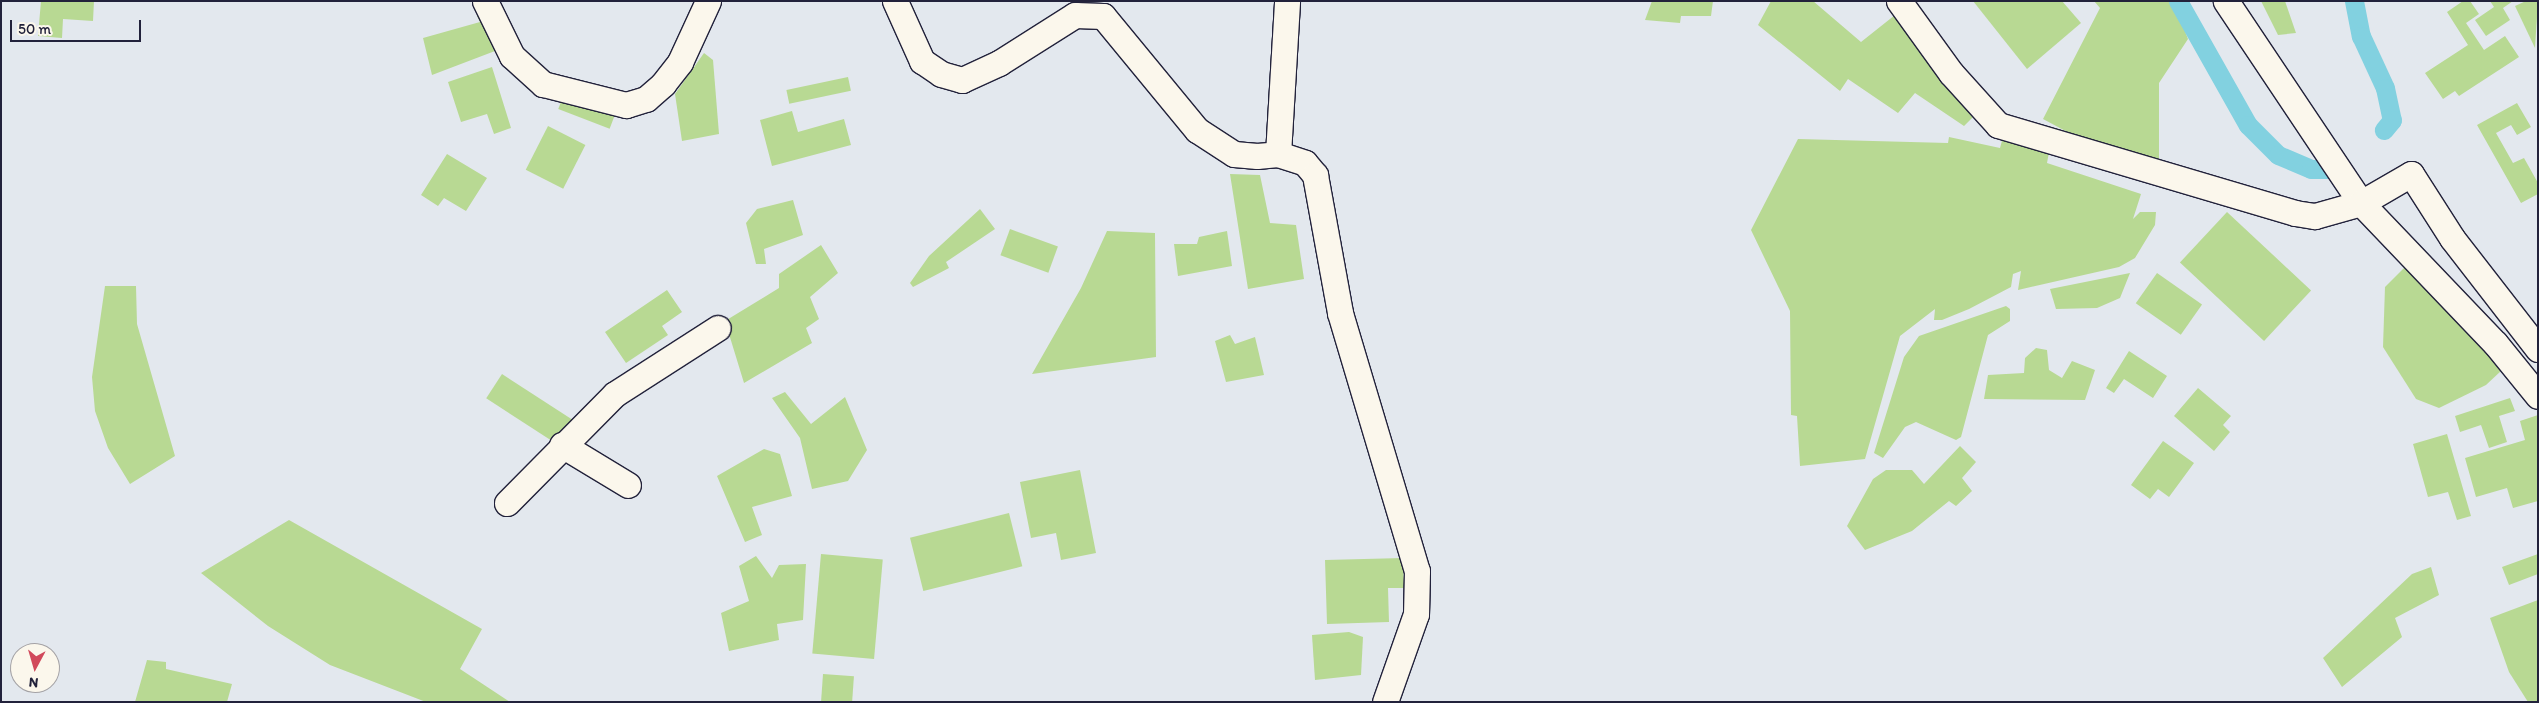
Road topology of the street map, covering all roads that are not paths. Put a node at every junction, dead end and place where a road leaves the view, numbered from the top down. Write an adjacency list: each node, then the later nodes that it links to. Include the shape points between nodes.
1 (485, 1): 2 (street, via 512,56 543,84 626,105 646,99 663,84 680,62)
2 (708, 1)
3 (895, 1): 7 (street, via 922,61 941,74 962,80 999,63 1075,14 1103,16 1197,130 1234,154)
4 (1287, 1): 7 (street)
5 (1899, 1): 8 (street, via 1951,73 1998,125 2294,213 2314,216)
6 (2226, 1): 8 (street)
7 (1278, 154): 15 (street, via 1305,163 1319,188 1340,313 1417,571 1416,614)
8 (2360, 203): 10 (street, via 2411,174 2452,238); 11 (street, via 2495,343)
9 (718, 328): 12 (street, via 616,394)
10 (2538, 349)
11 (2538, 396)
12 (562, 446): 13 (street); 14 (street)
13 (628, 485)
14 (507, 503)
15 (1385, 702)

